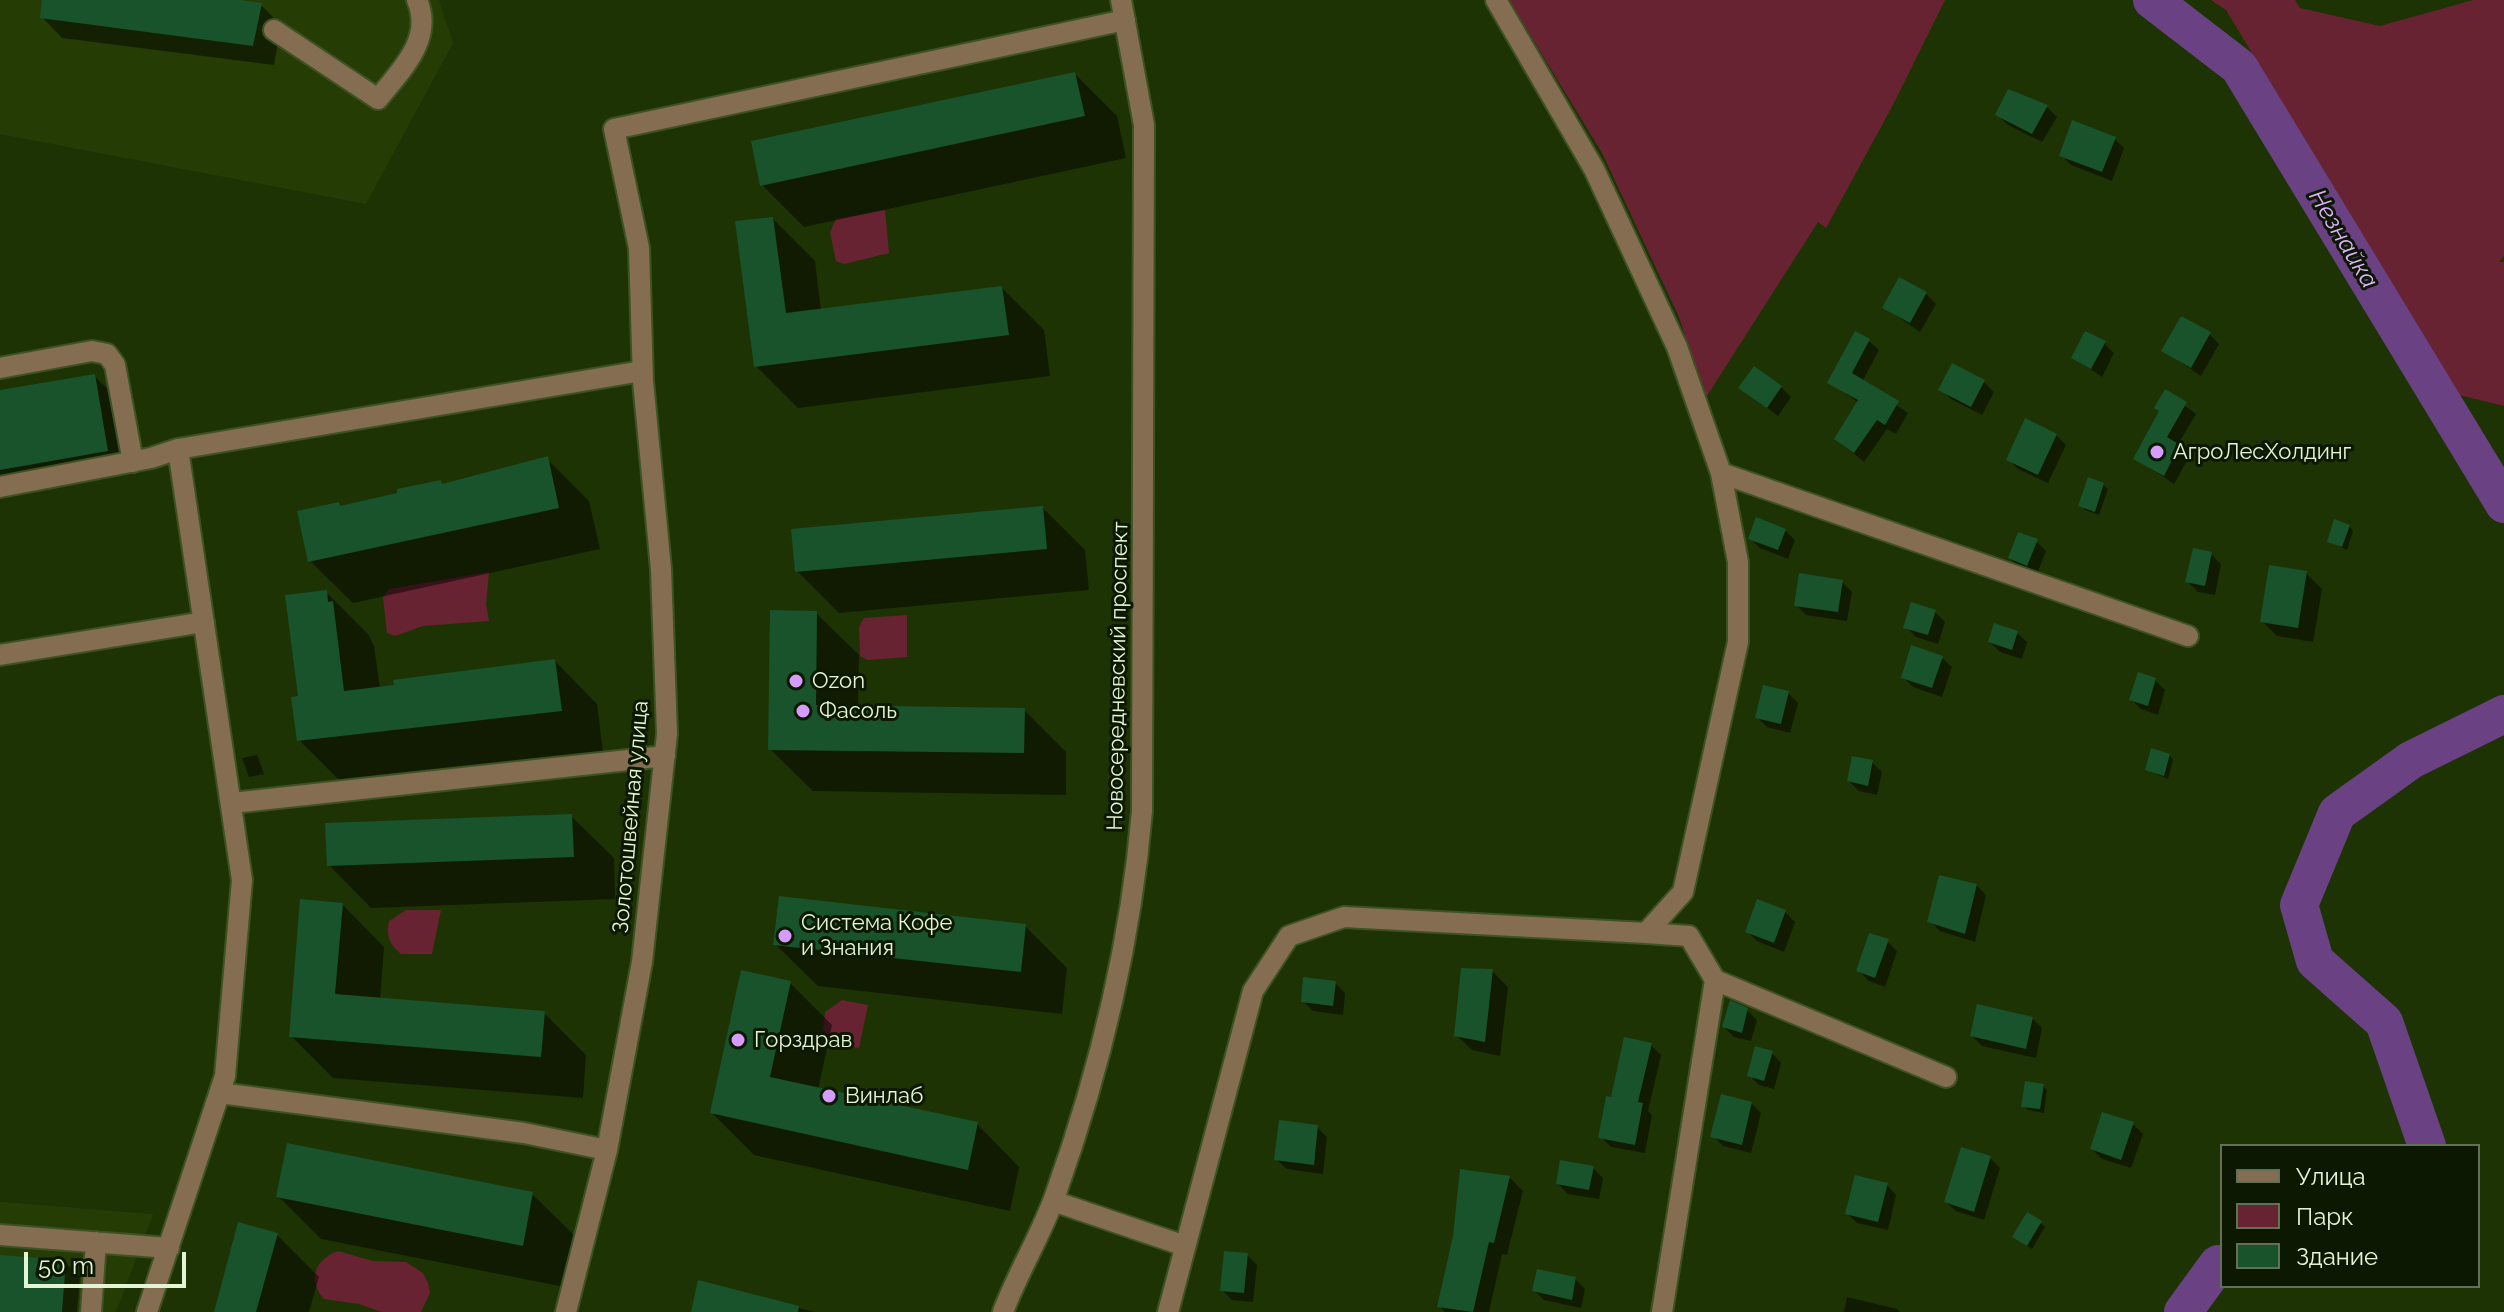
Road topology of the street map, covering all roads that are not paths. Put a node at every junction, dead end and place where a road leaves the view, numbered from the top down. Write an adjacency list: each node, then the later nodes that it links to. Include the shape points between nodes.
1 (417, 0): 4 (street, via 419,47 378,99)
2 (1496, 0): 9 (street, via 1594,169 1677,347)
3 (1123, 10): 6 (street, Золотошвейная улица, via 614,129 638,234); 21 (street, Новосередневский проспект, via 1144,125 1144,791 1134,878 1101,1049)
4 (274, 30)
5 (0, 368): 8 (street, via 92,351 107,354 115,365)
6 (642, 371): 7 (street); 14 (street, Золотошвейная улица, via 661,569)
7 (178, 449): 8 (street); 11 (street)
8 (133, 462): 10 (street)
9 (1721, 473): 12 (street); 16 (street, via 1738,562 1738,642 1683,892)
10 (0, 487)
11 (204, 622): 13 (street); 15 (street)
12 (2188, 636)
13 (0, 655)
14 (665, 756): 15 (street); 20 (street, Золотошвейная улица, via 643,957)
15 (232, 803): 19 (street, via 242,880)
16 (1646, 933): 17 (street, via 1689,936); 24 (street, via 1344,917 1289,936 1253,991)
17 (1715, 980): 18 (street); 31 (street)
18 (1946, 1077)
19 (220, 1093): 20 (street, via 524,1133); 25 (street)
20 (607, 1150): 28 (street, Золотошвейная улица)
21 (1053, 1201): 24 (street); 29 (street, Новосередневский проспект)
22 (0, 1235): 23 (street)
23 (96, 1242): 25 (street); 26 (street)
24 (1185, 1246): 30 (street)
25 (169, 1248): 27 (street)
26 (91, 1312)
27 (147, 1312)
28 (566, 1312)
29 (1003, 1312)
30 (1168, 1312)
31 (1662, 1312)

